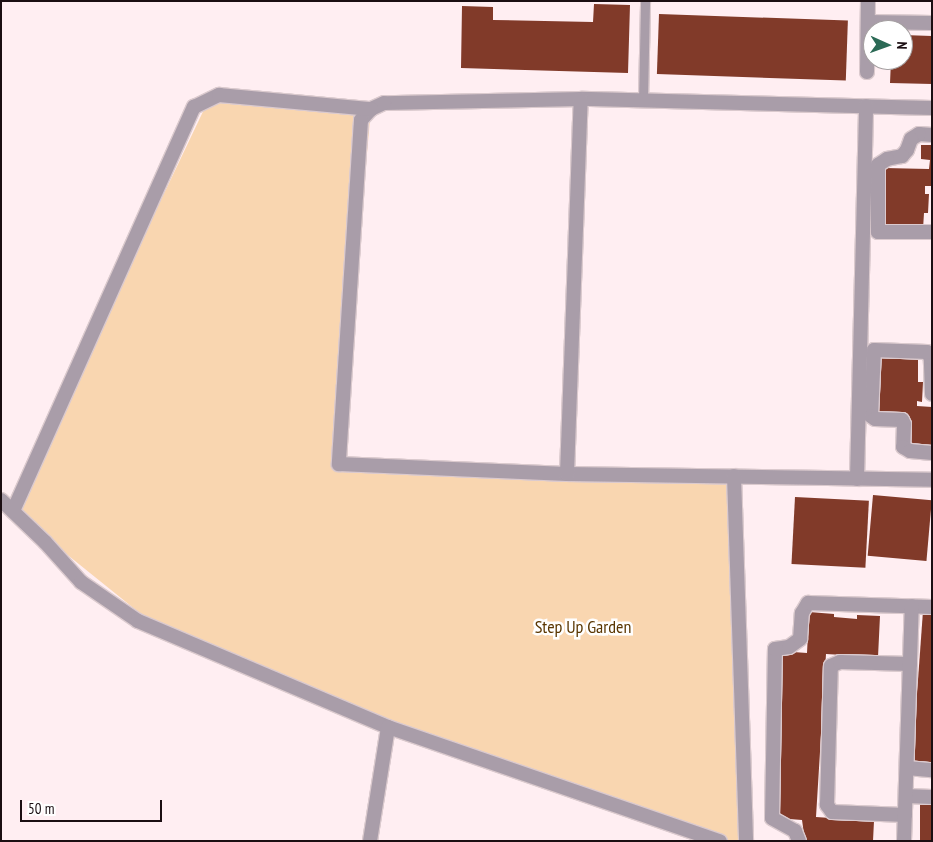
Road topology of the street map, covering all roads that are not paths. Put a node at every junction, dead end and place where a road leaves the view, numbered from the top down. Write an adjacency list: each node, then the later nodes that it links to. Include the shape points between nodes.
1 (646, 1): 7 (lane)
2 (868, 1): 3 (street)
3 (868, 20)
4 (913, 23): 5 (street)
5 (932, 23)
6 (581, 99): 7 (street); 10 (street, via 384,103); 18 (street)
7 (643, 100): 8 (street)
8 (866, 106): 9 (street); 12 (street)
9 (932, 108)
10 (371, 109): 18 (street, via 361,120 339,464); 23 (street, via 218,95 194,107)
11 (932, 135): 13 (street, via 919,134 911,139 902,156 886,158 878,165)
12 (863, 231): 13 (street); 15 (street)
13 (878, 232): 14 (street)
14 (932, 232)
15 (867, 350): 16 (street, via 927,352 932,358); 17 (street, via 871,416 902,420 903,447); 20 (street)
16 (932, 394)
17 (932, 453)
18 (567, 474): 19 (street)
19 (734, 476): 20 (street); 35 (street)
20 (857, 479): 21 (street)
21 (932, 480)
22 (1, 500): 23 (street)
23 (12, 511): 27 (street, via 81,582 138,621)
24 (912, 606): 25 (street); 26 (street); 36 (street, via 808,603 802,612 800,639 789,647 775,649 772,818 795,831)
25 (932, 607)
26 (910, 664): 28 (street); 32 (street, via 840,662 831,666 827,805 832,812)
27 (388, 727): 33 (street); 34 (street)
28 (907, 768): 29 (street); 30 (street)
29 (932, 770)
30 (906, 796): 31 (street); 32 (street)
31 (932, 797)
32 (905, 815): 37 (street)
33 (370, 841)
34 (720, 841)
35 (746, 841)
36 (799, 841)
37 (904, 841)

